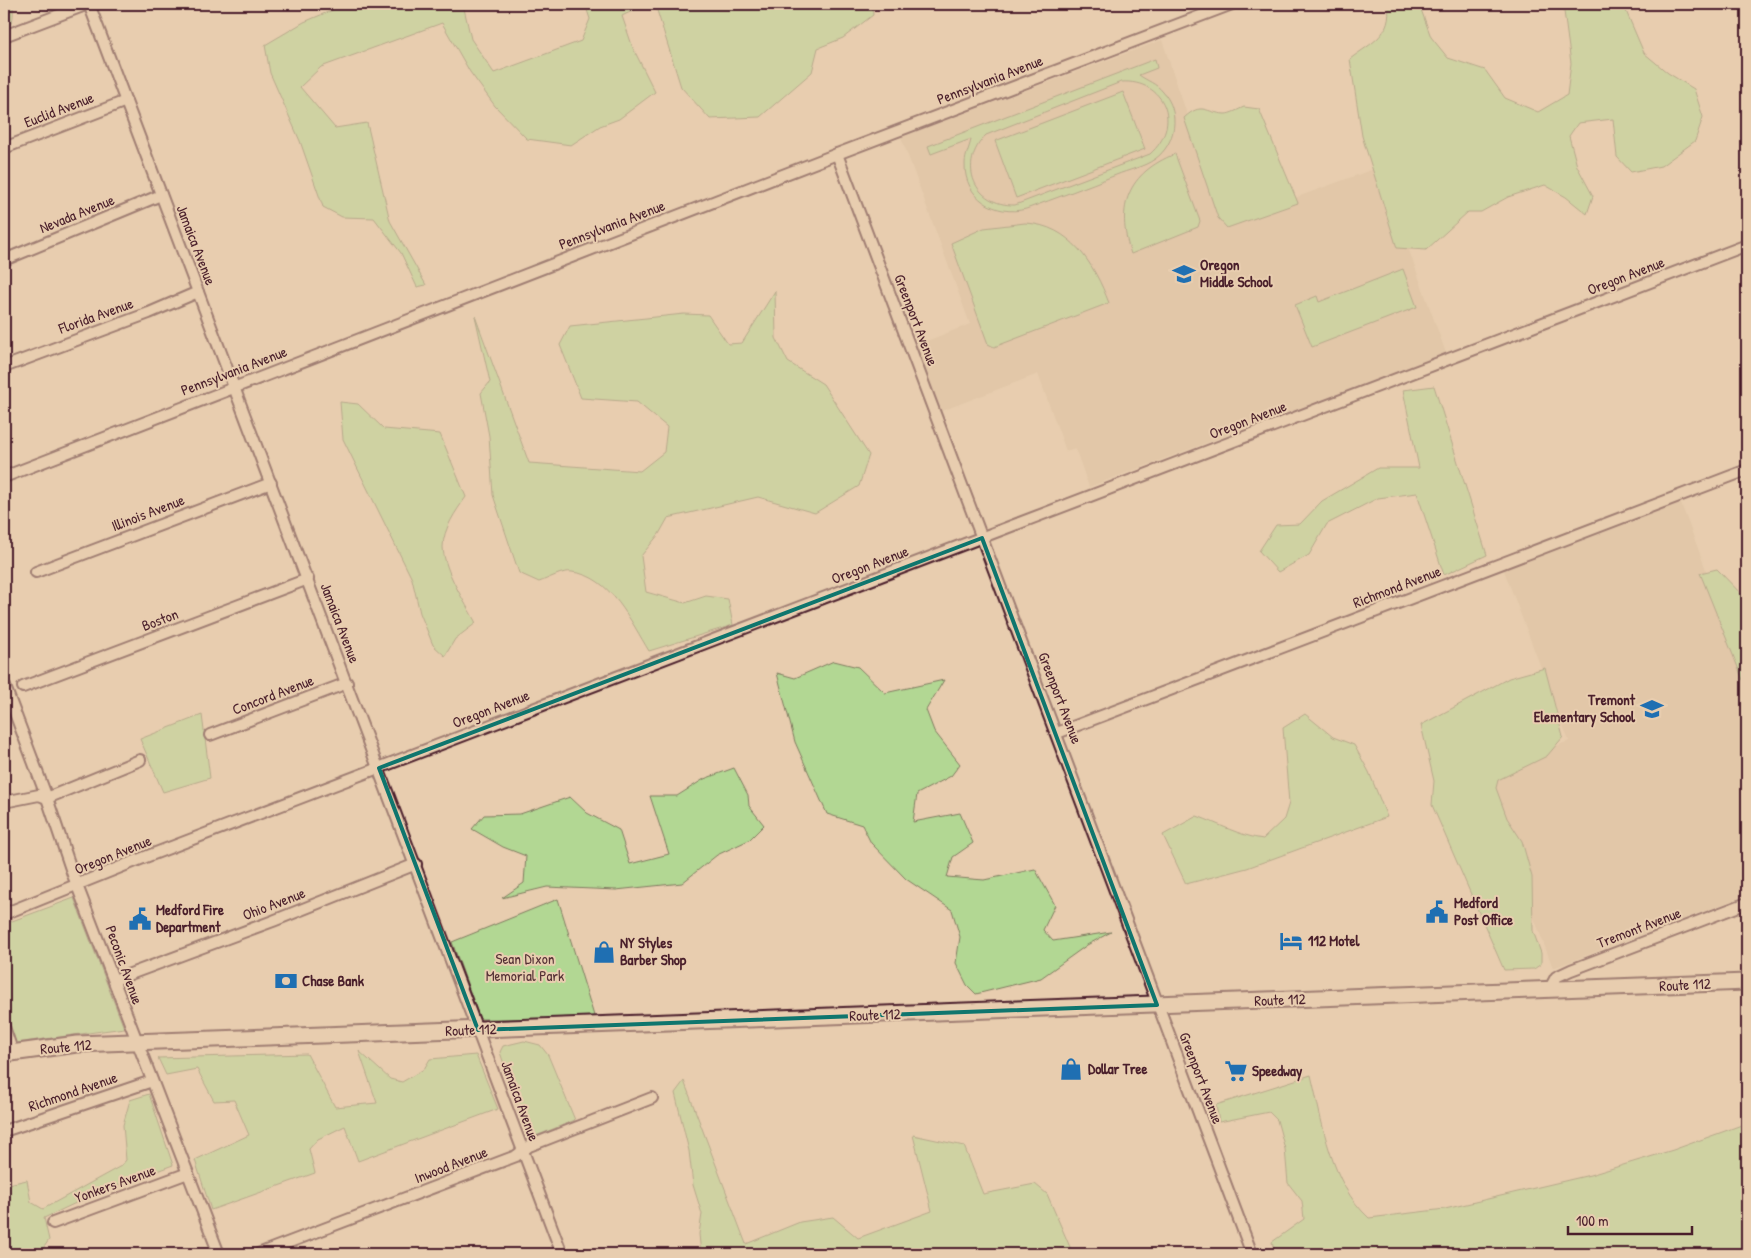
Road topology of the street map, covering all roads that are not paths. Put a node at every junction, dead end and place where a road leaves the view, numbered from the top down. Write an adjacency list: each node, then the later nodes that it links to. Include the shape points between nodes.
1 (88, 4): 3 (street); 4 (street, Jamaica Avenue)
2 (1232, 4): 6 (street, Pennsylvania Avenue)
3 (4, 36)
4 (126, 101): 5 (street, Euclid Avenue); 7 (street, Jamaica Avenue)
5 (4, 148)
6 (837, 154): 12 (street, Pennsylvania Avenue); 16 (street, Greenport Avenue)
7 (161, 195): 9 (street, Nevada Avenue); 10 (street, Jamaica Avenue)
8 (1747, 245): 16 (street, Oregon Avenue)
9 (4, 260)
10 (198, 292): 11 (street, Florida Avenue); 12 (street, Jamaica Avenue)
11 (4, 367)
12 (234, 387): 14 (street, Pennsylvania Avenue); 15 (street, Jamaica Avenue)
13 (1747, 470): 22 (street, Richmond Avenue)
14 (4, 477)
15 (271, 483): 17 (street, Illinois Avenue); 18 (street, Jamaica Avenue)
16 (982, 538): 22 (street, Greenport Avenue); 25 (street, Oregon Avenue)
17 (36, 572)
18 (308, 579): 19 (street, Jamaica Avenue); 21 (street, Boston)
19 (347, 683): 23 (street, Concord Avenue); 25 (street, Jamaica Avenue)
20 (4, 684): 26 (street, Peconic Avenue)
21 (23, 687)
22 (1057, 733): 35 (street, Greenport Avenue)
23 (210, 735)
24 (140, 760): 26 (street)
25 (379, 768): 28 (street, Jamaica Avenue); 29 (street, Oregon Avenue)
26 (47, 798): 27 (street, via 39,794); 29 (street, Peconic Avenue)
27 (4, 802)
28 (416, 864): 32 (street, Ohio Avenue); 37 (street, Jamaica Avenue)
29 (77, 886): 31 (street, Oregon Avenue); 32 (street, Peconic Avenue)
30 (1747, 903): 34 (street, Tremont Avenue, via 1570,970 1556,977)
31 (4, 914)
32 (114, 980): 38 (street, Peconic Avenue)
33 (1747, 982): 34 (main road, Route 112)
34 (1549, 990): 35 (main road, Route 112)
35 (1157, 1005): 37 (main road, Route 112); 49 (street, Greenport Avenue)
36 (4, 1026): 39 (street)
37 (478, 1030): 38 (main road, Route 112); 43 (street, Jamaica Avenue)
38 (137, 1042): 39 (main road, Route 112, via 70,1045); 40 (street, Peconic Avenue)
39 (8, 1053)
40 (152, 1081): 42 (street, Richmond Avenue); 44 (street, Peconic Avenue)
41 (652, 1098): 43 (street, Inwood Avenue)
42 (4, 1131)
43 (523, 1151): 47 (street, Inwood Avenue); 48 (street, Jamaica Avenue)
44 (188, 1174): 45 (street, Yonkers Avenue); 46 (street, Peconic Avenue)
45 (53, 1223)
46 (219, 1254)
47 (258, 1254)
48 (562, 1254)
49 (1252, 1254)

